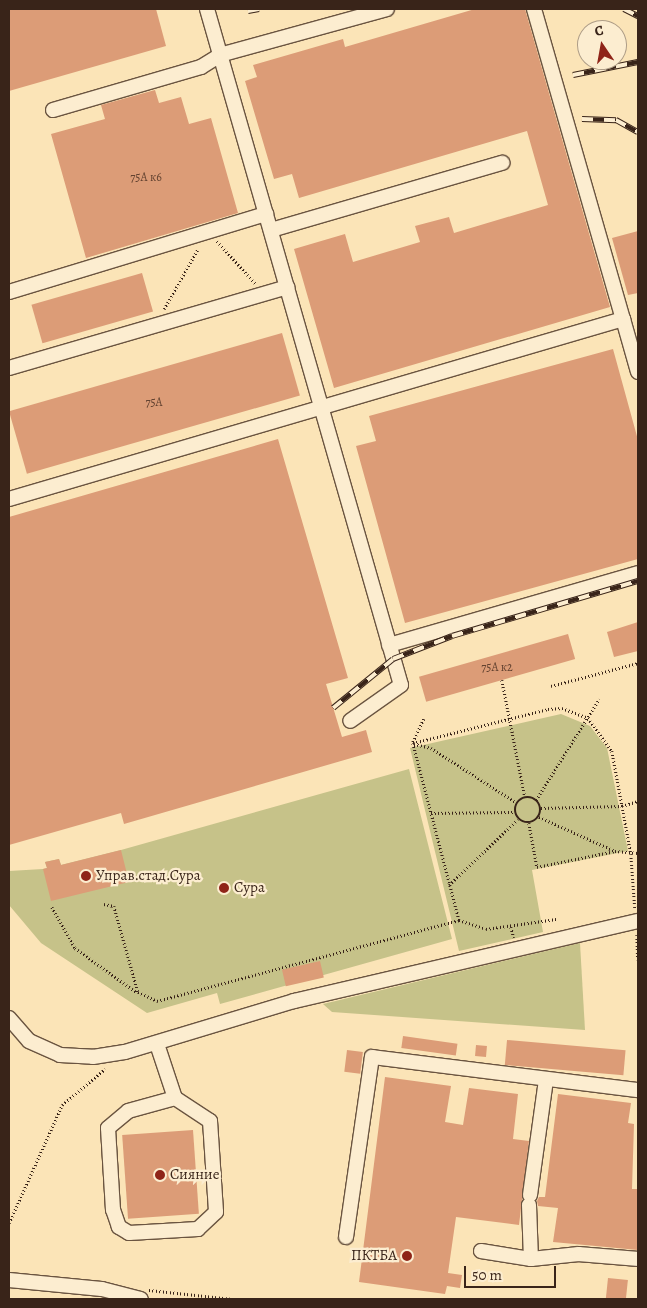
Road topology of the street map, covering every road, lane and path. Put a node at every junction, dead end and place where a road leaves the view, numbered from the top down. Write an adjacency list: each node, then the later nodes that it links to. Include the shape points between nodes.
1 (207, 9): 4 (street)
2 (386, 9): 4 (street)
3 (534, 9): 13 (street)
4 (220, 55): 5 (street, via 201,66); 7 (street)
5 (53, 110)
6 (502, 163): 8 (street)
7 (266, 214): 8 (street); 9 (street)
8 (271, 230): 10 (street)
9 (208, 231): 11 (street); 12 (path); 14 (path)
10 (287, 287): 12 (street); 17 (street)
11 (9, 292)
12 (265, 294): 14 (street)
13 (623, 319): 16 (street); 17 (street)
14 (155, 326): 15 (street)
15 (9, 368)
16 (638, 372)
17 (321, 408): 18 (street); 20 (street)
18 (9, 499)
19 (638, 573): 20 (street)
20 (389, 645): 28 (street, via 400,685)
21 (638, 663): 23 (path)
22 (502, 680): 25 (path)
23 (551, 686)
24 (599, 699): 26 (path)
25 (510, 718): 26 (path, via 562,708); 29 (path); 30 (path)
26 (588, 718): 31 (path); 34 (path, via 612,751)
27 (424, 719): 29 (path)
28 (350, 721)
29 (412, 744): 33 (path, via 431,748); 37 (path)
30 (525, 798): 31 (path); 33 (path)
31 (536, 800): 35 (path)
32 (638, 801): 34 (path)
33 (517, 803): 36 (path)
34 (622, 806): 35 (path); 43 (path)
35 (541, 808): 38 (path)
36 (515, 812): 37 (path); 39 (path)
37 (431, 813): 44 (path)
38 (539, 817): 40 (path); 41 (path)
39 (518, 819): 40 (path); 44 (path)
40 (529, 823): 41 (path, via 537,867)
41 (615, 851): 43 (path)
42 (638, 853): 43 (path)
43 (631, 854): 48 (path)
44 (449, 885): 47 (path)
45 (104, 904): 51 (path, via 114,906)
46 (52, 907): 51 (path, via 75,948)
47 (459, 920): 49 (path, via 486,929); 51 (path, via 157,1001)
48 (637, 922): 49 (street); 50 (path)
49 (560, 928): 53 (street, via 294,1001)
50 (638, 960)
51 (138, 992)
52 (9, 1018): 54 (street, via 29,1041 60,1055 93,1057)
53 (157, 1044): 54 (street); 57 (street)
54 (124, 1052): 58 (path, via 62,1105)
55 (546, 1079): 56 (street); 59 (street, via 372,1057); 61 (street, via 530,1200)
56 (638, 1090)
57 (175, 1098): 57 (street, via 210,1121 216,1212 198,1229 129,1233 119,1227 113,1210 108,1128 128,1111)
58 (9, 1223)
59 (346, 1237)
60 (480, 1251): 61 (street)
61 (531, 1259): 62 (street, via 579,1254)
62 (638, 1259)
63 (9, 1280): 64 (street, via 102,1289)
64 (141, 1299)

